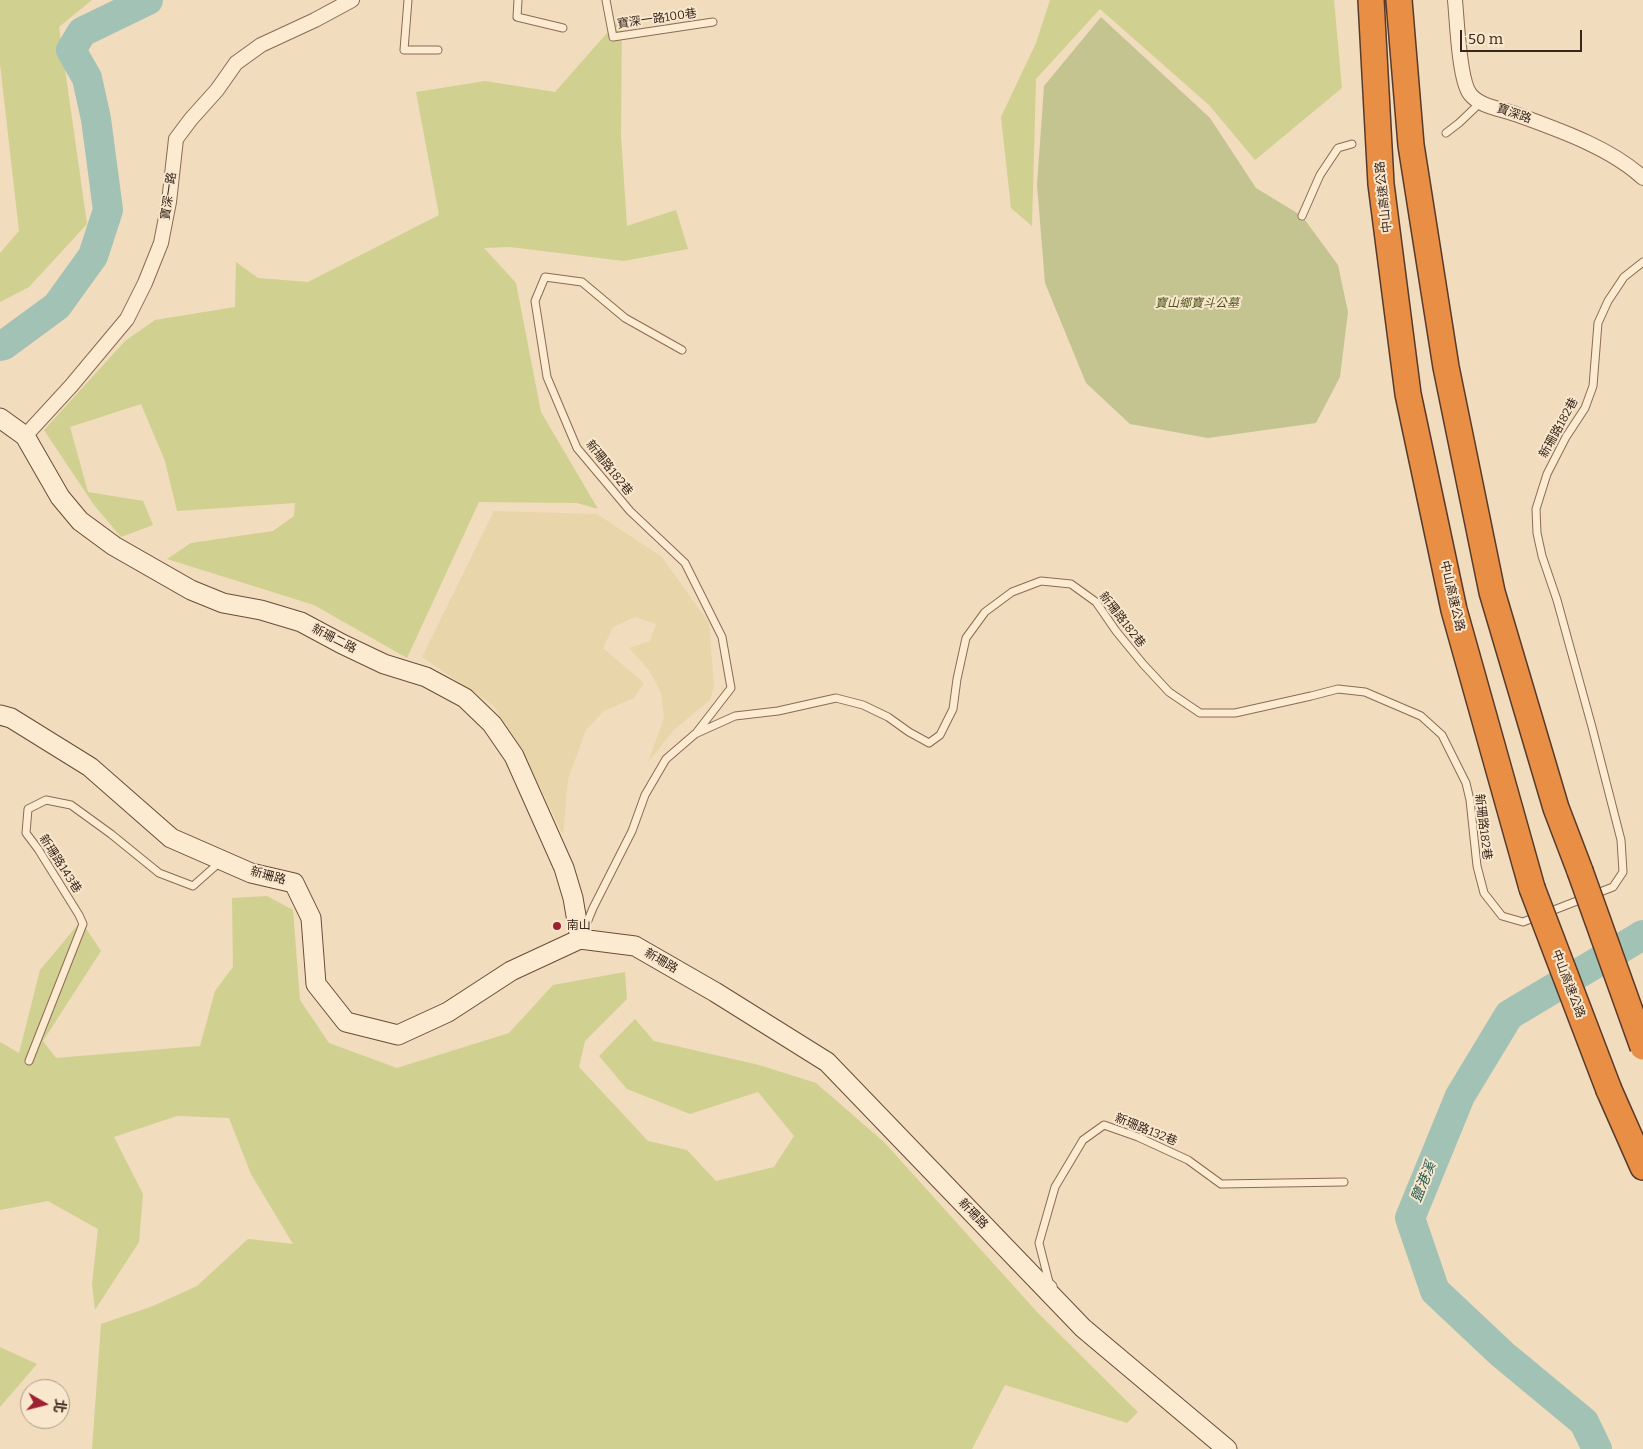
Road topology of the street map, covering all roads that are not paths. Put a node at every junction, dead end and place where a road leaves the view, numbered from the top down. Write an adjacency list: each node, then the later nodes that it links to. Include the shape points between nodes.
1 (352, 0): 19 (street, 寶深一路, via 261,45 236,63 191,119 176,139 161,244 146,283 127,319)
2 (408, 0): 10 (lane, via 404,50)
3 (518, 0): 9 (lane, via 517,17)
4 (606, 0): 8 (lane, 寶深一路100巷, via 613,37)
5 (1371, 0): 26 (highway, 中山高速公路, bridge, via 1381,184 1408,394 1454,610 1532,888 1609,1090)
6 (1399, 0): 24 (highway, bridge, via 1412,145 1442,338 1492,592 1556,808)
7 (1455, 0): 11 (street, 寶深路, via 1465,83 1469,93)
8 (713, 22)
9 (563, 28)
10 (438, 50)
11 (1480, 103): 12 (lane); 14 (street, 寶深路, via 1596,147 1631,167)
12 (1446, 133)
13 (1352, 144): 15 (lane, via 1338,148 1320,175)
14 (1643, 178)
15 (1302, 216)
16 (1643, 262): 21 (lane, 新珊路182巷, via 1624,277 1598,323 1592,386 1584,408 1547,474 1536,509 1542,556 1590,719 1620,840 1623,872 1612,888 1523,922 1502,916 1484,893 1477,866 1466,783 1442,735 1421,716 1365,692 1338,689 1235,713 1200,713 1169,692 1143,664 1096,602 1072,584 1041,581 1012,592 984,612 966,638 953,709 940,735 928,743 864,705 836,698 778,711 735,716)
17 (682, 350): 21 (lane, 新珊路182巷, via 625,318 582,282 545,277 535,301 547,377 577,448 630,511 685,563 722,637 731,688)
18 (0, 418): 19 (street, 新珊二路)
19 (25, 436): 23 (street, 新珊二路, via 60,497 80,521 114,546 192,590 223,603 301,622 384,664 426,678 465,698 492,724 514,756 564,868)
20 (0, 715): 22 (street, 新珊路, via 12,718 90,767 171,838)
21 (695, 734): 23 (lane, 新珊路182巷, via 666,759 645,795 632,831)
22 (223, 861): 23 (street, 新珊路, via 251,873 294,883 311,918 316,984 346,1022 398,1035 448,1012 511,971); 25 (lane, 新珊路143巷, via 193,886 159,873 71,805 46,800 28,809 26,833 83,924)
23 (580, 940): 28 (street, 新珊路, via 635,946 827,1062 1076,1321)
24 (1643, 1047)
25 (29, 1061)
26 (1643, 1167)
27 (1344, 1182): 28 (lane, 新珊路132巷, via 1221,1184 1188,1160 1104,1125 1083,1140 1055,1187 1039,1242 1049,1282)
28 (1103, 1345): 29 (street, 新珊路)
29 (1227, 1449)

